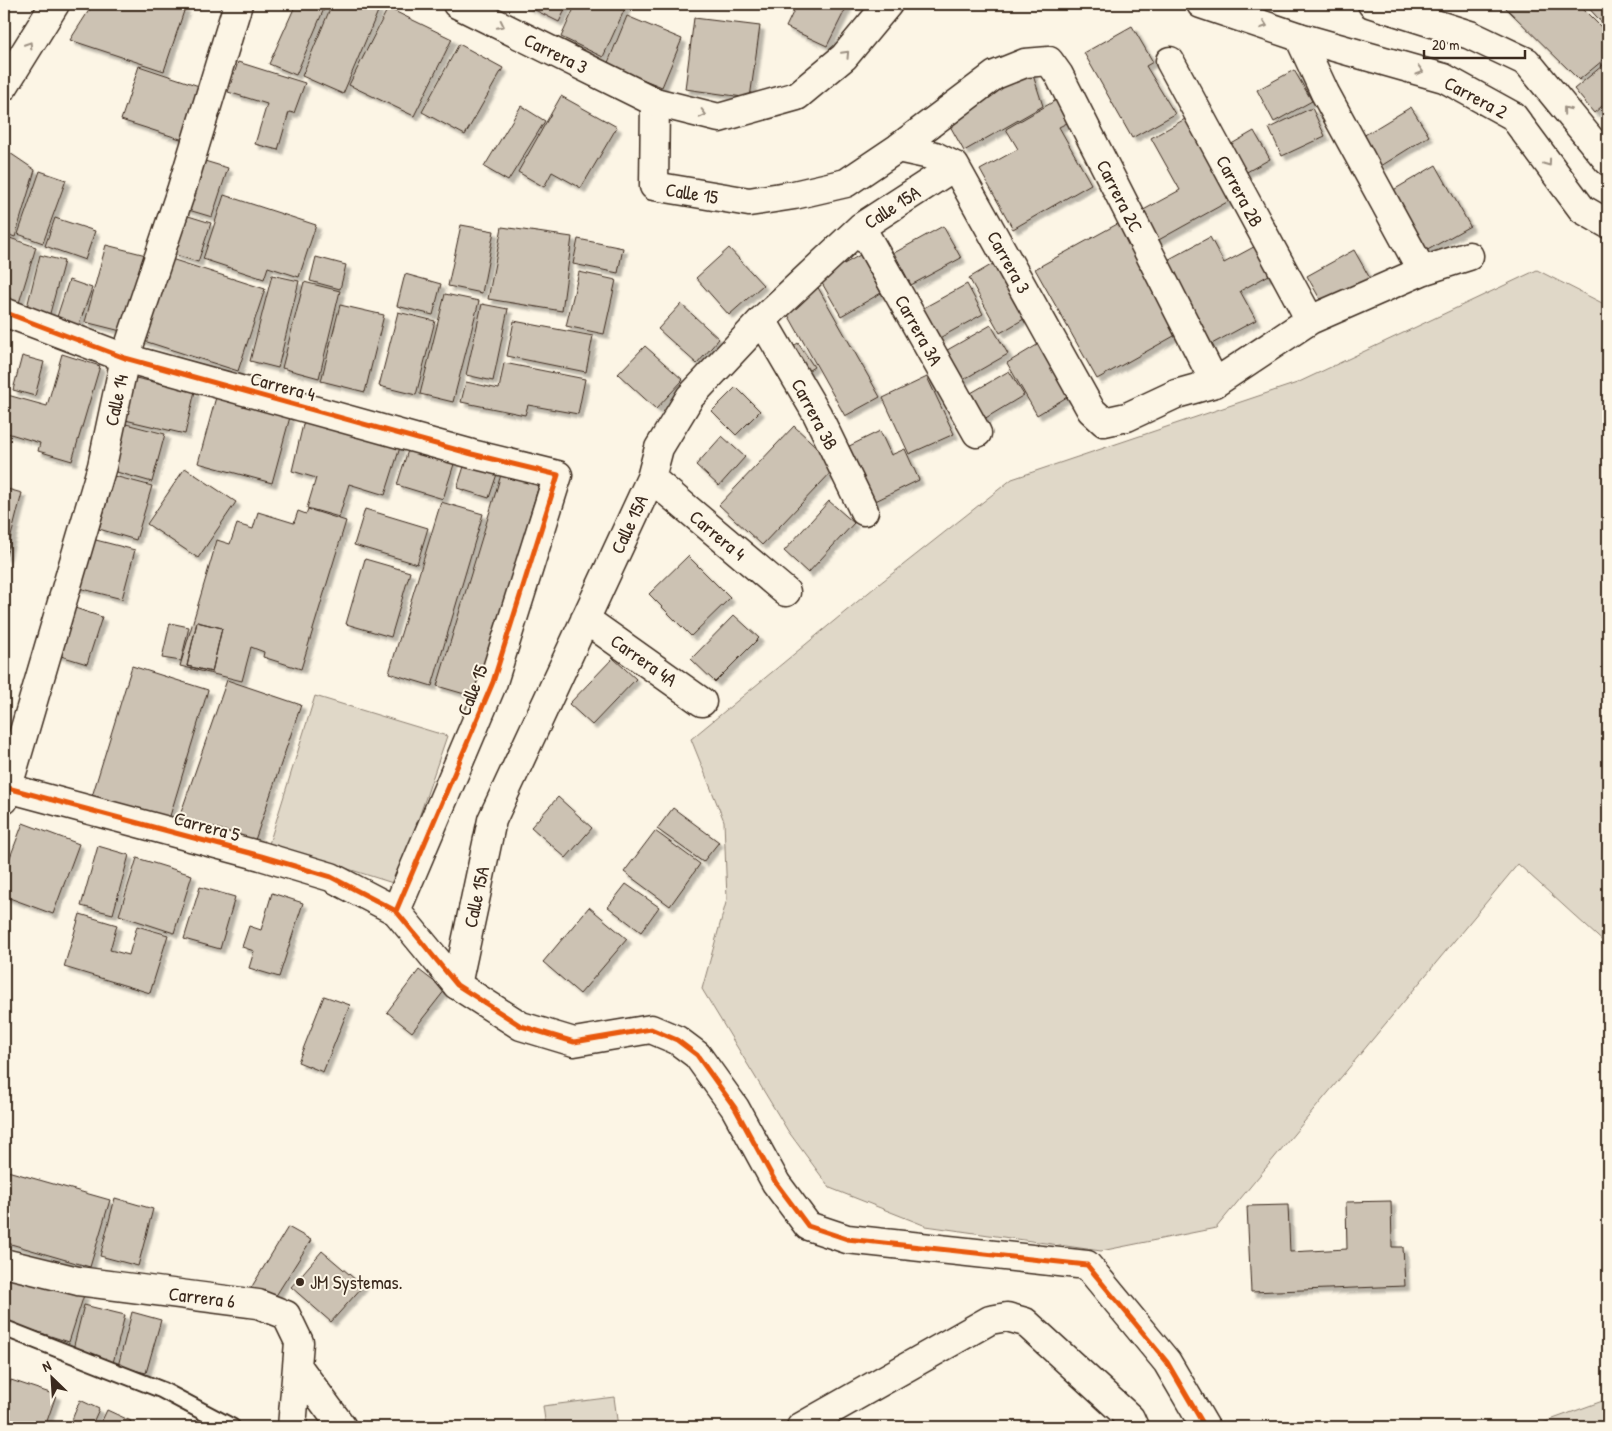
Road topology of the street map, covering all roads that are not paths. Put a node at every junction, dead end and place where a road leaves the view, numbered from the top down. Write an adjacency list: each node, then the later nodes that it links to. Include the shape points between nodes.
1 (55, 4): 10 (street, one-way to 1)
2 (238, 4): 22 (street, Calle 14, via 181,192)
3 (458, 4): 11 (street, Carrera 3, one-way to 11)
4 (888, 4): 11 (street, one-way to 4, via 718,118 798,96 844,57)
5 (1201, 4): 7 (street, Carrera 2, one-way to 7)
6 (1372, 4): 13 (street, one-way to 6, via 1528,62 1470,35)
7 (1299, 37): 15 (street, Carrera 2, one-way to 15, via 1444,78 1513,116 1582,209); 18 (street, via 1325,93)
8 (1170, 62): 21 (street, Carrera 2B)
9 (995, 75): 12 (street, Calle 15); 23 (street, Carrera 2C, via 1025,63 1049,61 1059,75)
10 (4, 86)
11 (655, 102): 12 (street, Calle 15, via 654,186 749,202 794,195 846,183)
12 (898, 148): 14 (street, via 935,156)
13 (1608, 161)
14 (955, 166): 16 (street, Calle 15A); 23 (street, Carrera 3, via 1091,410 1104,422 1127,417 1176,394)
15 (1608, 224)
16 (861, 227): 20 (street, Calle 15A); 24 (street, Carrera 3A)
17 (1469, 256): 18 (street)
18 (1422, 271): 21 (street)
19 (4, 312): 22 (street, Carrera 4)
20 (762, 320): 26 (street, Calle 15A, via 690,397 659,448); 27 (street, Carrera 3B, via 817,414)
21 (1310, 320): 23 (street)
22 (125, 358): 25 (street, Carrera 4); 31 (street, Calle 14, via 102,466)
23 (1214, 383)
24 (977, 433)
25 (558, 475): 32 (street, Calle 15, via 493,682)
26 (651, 478): 28 (street, Carrera 4); 29 (street, Calle 15A)
27 (864, 511)
28 (786, 592)
29 (585, 619): 30 (street, Carrera 4A); 33 (street, Calle 15A, via 492,820)
30 (702, 702)
31 (5, 791): 32 (street, Carrera 5, via 262,856 331,877)
32 (396, 910): 33 (street)
33 (457, 985): 42 (street, via 521,1026 574,1042 651,1029 677,1040 697,1056 735,1108 776,1183 808,1226 847,1239 1087,1265 1166,1362)
34 (4, 1262): 36 (street, Carrera 6, via 78,1281 265,1307 286,1314 298,1342)
35 (4, 1328): 38 (lane, via 162,1390)
36 (298, 1367): 39 (street, Carrera 6); 40 (street)
37 (1126, 1424): 41 (street, via 1025,1322 1007,1317 990,1320)
38 (232, 1427)
39 (292, 1427)
40 (342, 1427)
41 (801, 1427)
42 (1205, 1427)

